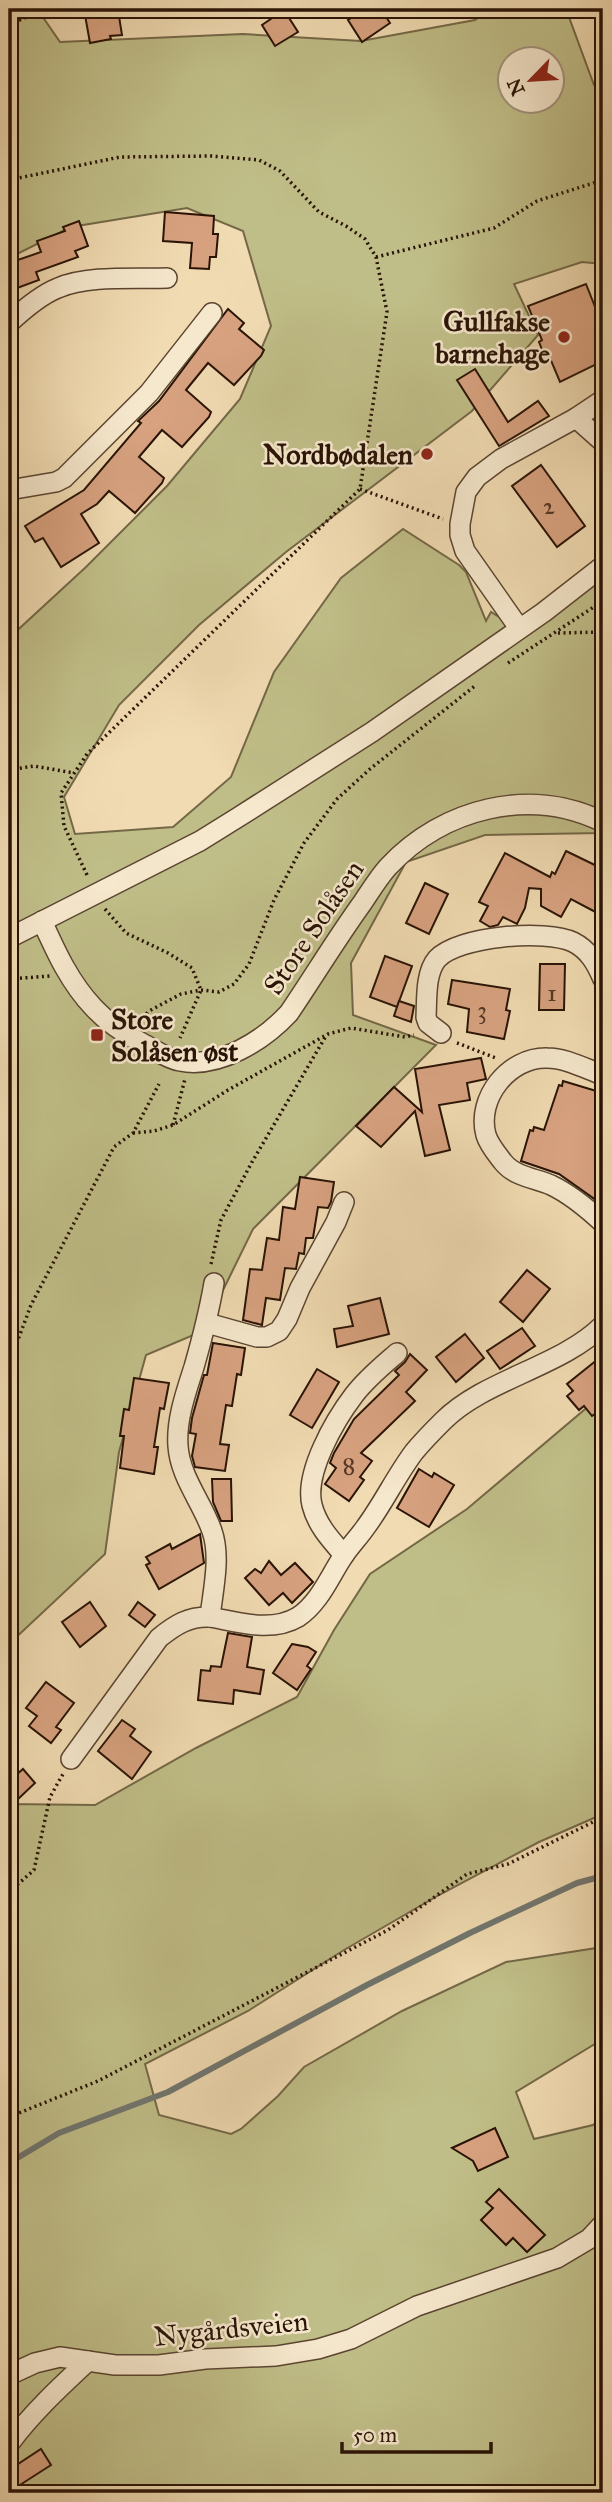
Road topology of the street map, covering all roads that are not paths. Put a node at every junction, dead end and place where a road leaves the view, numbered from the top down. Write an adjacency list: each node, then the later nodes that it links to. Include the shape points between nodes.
1 (167, 278): 3 (street, via 71,284 26,307)
2 (212, 313): 7 (street, via 149,393 64,478)
3 (9, 323)
4 (603, 401): 5 (street)
5 (576, 418): 6 (street); 9 (street, via 502,459 466,492 460,524 465,551)
6 (603, 442)
7 (9, 490)
8 (603, 566): 9 (street)
9 (519, 628): 11 (street, via 372,732 200,841)
10 (603, 822): 11 (street, Store Solåsen, via 572,809 526,803 463,816 429,832 387,868 276,1028 252,1045 215,1059 179,1061 128,1036 95,1009 65,971)
11 (42, 921): 12 (street)
12 (9, 938)
13 (603, 979): 14 (street, via 592,956 558,936 527,934 468,944 447,951 430,974 426,1017)
14 (435, 1028)
15 (603, 1075): 17 (street, via 546,1057 519,1064 501,1077 489,1096 485,1120 491,1146 506,1166 553,1186)
16 (344, 1202): 19 (street, via 279,1331 257,1337)
17 (603, 1223)
18 (214, 1283): 19 (street)
19 (206, 1323): 23 (street, via 184,1400 178,1447 182,1468 213,1534 216,1561)
20 (603, 1325): 22 (street, via 446,1418 414,1452)
21 (397, 1353): 22 (street, via 354,1395 331,1431 312,1475 312,1506 323,1531)
22 (344, 1555): 23 (street, via 318,1599 288,1623 254,1625)
23 (209, 1617): 24 (street, via 175,1624 159,1637)
24 (71, 1759)
25 (603, 2224): 26 (street, Nygårdsveien, via 589,2239 557,2258 417,2306 351,2339 318,2349 159,2365)
26 (88, 2361): 27 (street, Nygårdsveien, via 60,2357 35,2362); 28 (street, via 27,2420)
27 (9, 2375)
28 (9, 2444)

